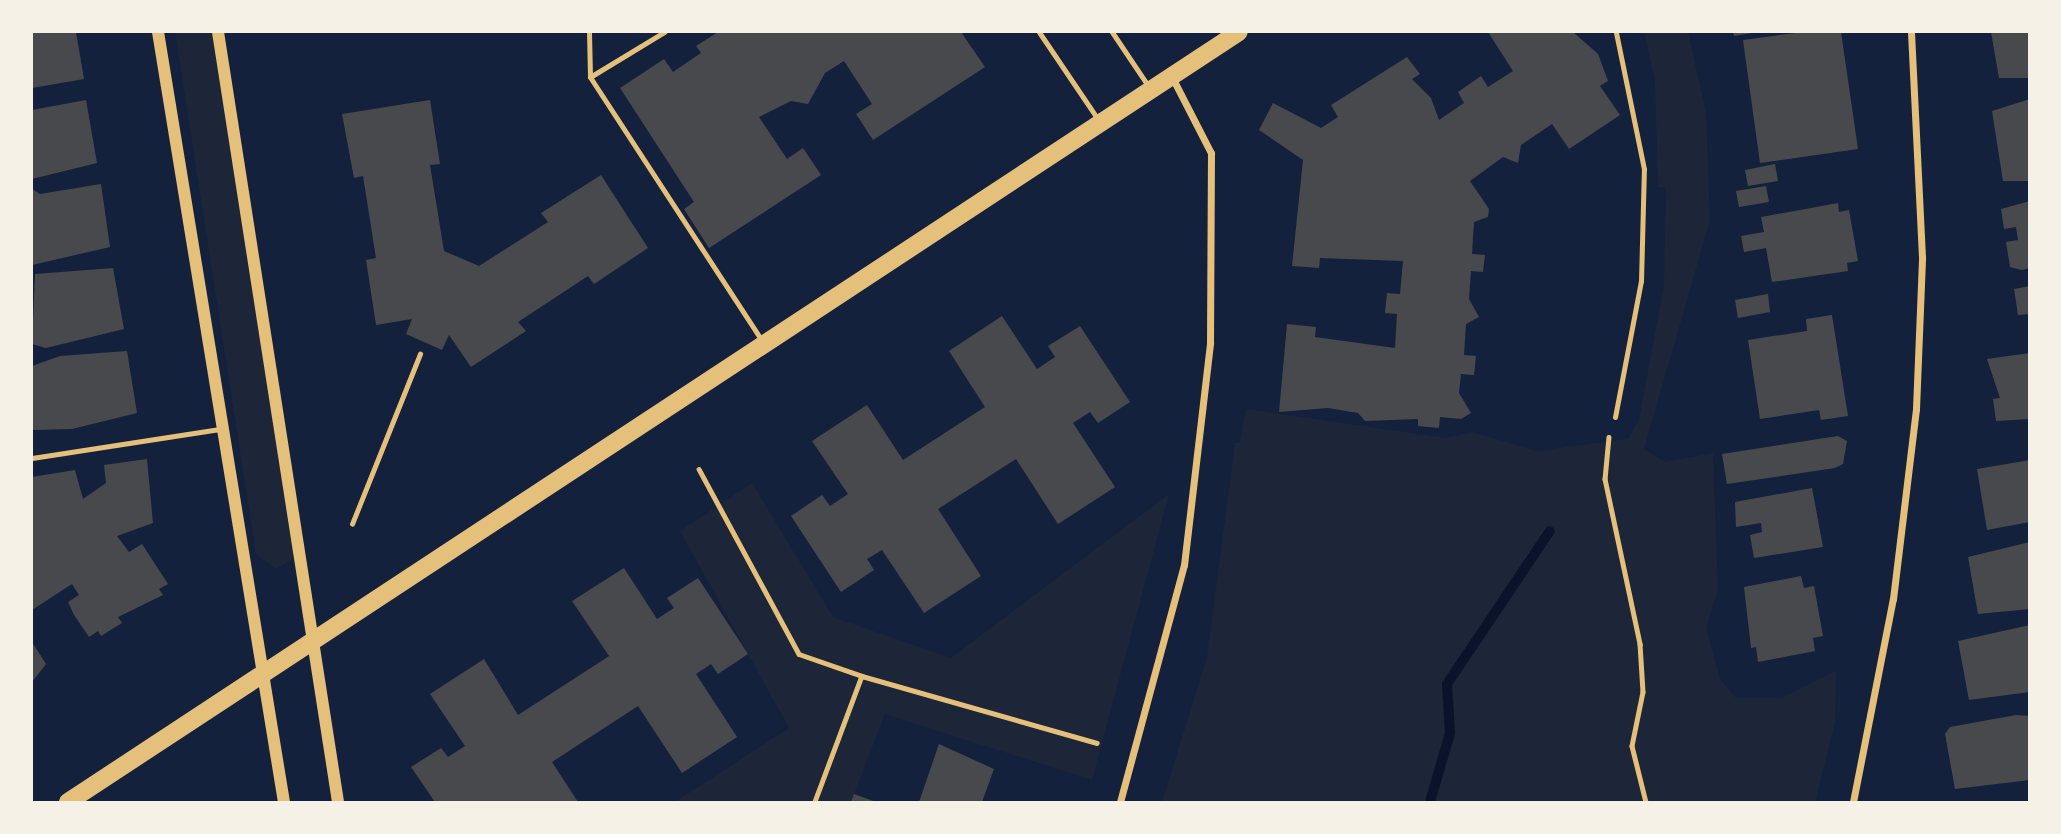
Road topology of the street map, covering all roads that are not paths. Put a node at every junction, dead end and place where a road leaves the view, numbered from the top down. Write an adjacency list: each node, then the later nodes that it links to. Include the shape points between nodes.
1 (158, 32): 16 (street)
2 (218, 32): 18 (street)
3 (589, 32): 11 (lane)
4 (664, 32): 11 (lane)
5 (1039, 32): 13 (lane)
6 (1112, 32): 12 (lane)
7 (1239, 32): 10 (main road)
8 (1616, 32): 15 (lane, via 1644,169 1641,281)
9 (1911, 32): 24 (street, via 1922,257 1916,409 1894,599)
10 (1172, 76): 12 (main road); 23 (street, via 1211,153 1210,343 1184,565)
11 (590, 77): 14 (lane)
12 (1151, 90): 13 (main road)
13 (1100, 123): 14 (main road)
14 (764, 345): 18 (main road)
15 (1615, 417)
16 (220, 429): 17 (lane); 19 (street)
17 (32, 458)
18 (314, 638): 19 (main road); 22 (street)
19 (260, 673): 20 (main road); 21 (street)
20 (68, 803)
21 (284, 803)
22 (338, 803)
23 (1120, 803)
24 (1853, 803)

